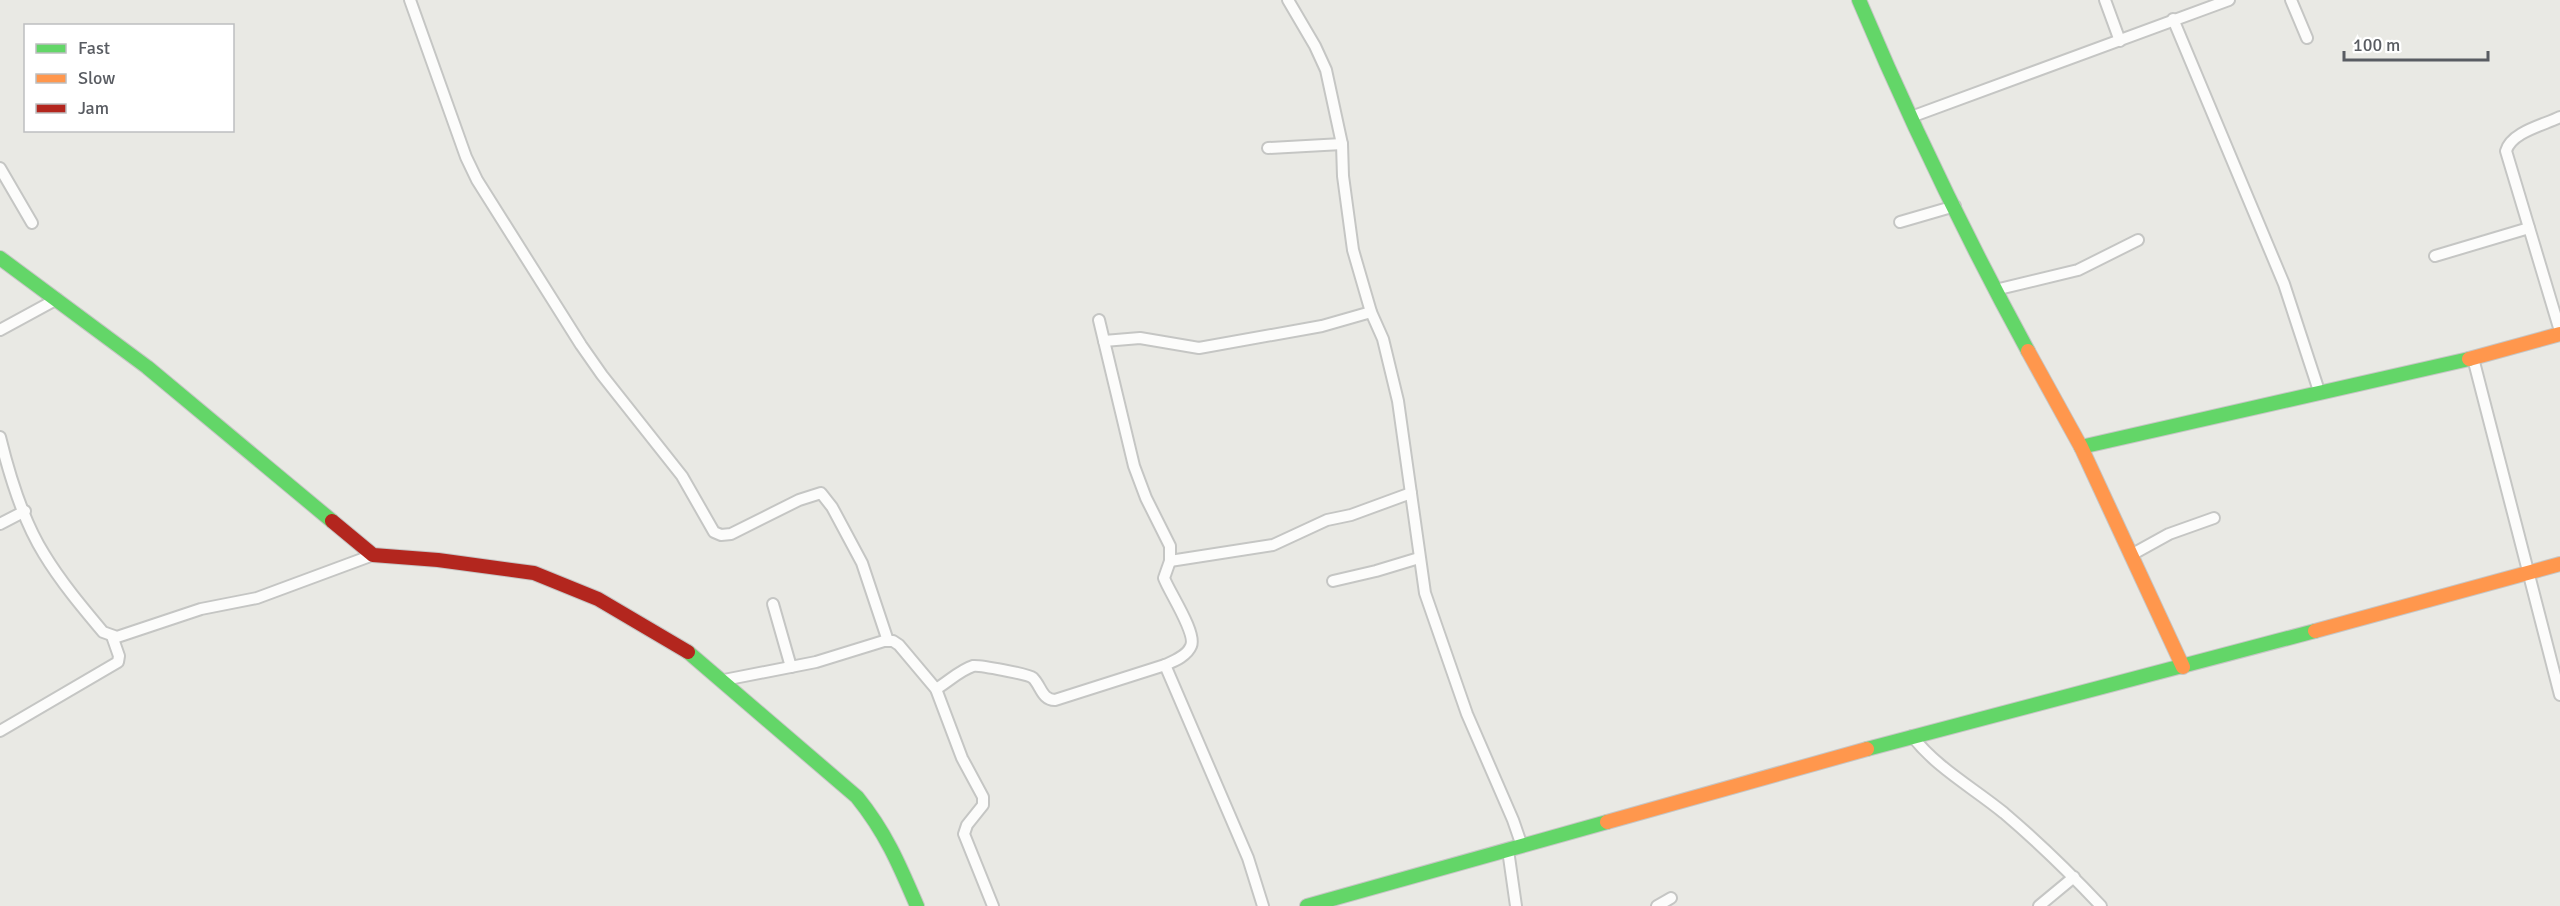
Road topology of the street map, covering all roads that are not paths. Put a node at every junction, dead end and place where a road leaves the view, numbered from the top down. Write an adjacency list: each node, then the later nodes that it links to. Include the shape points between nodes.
1 (410, 0): 46 (street, via 477,180 590,359 671,460 714,532 731,534 821,493 862,563)
2 (1288, 0): 12 (street, via 1326,70)
3 (1858, 0): 10 (street)
4 (2105, 0): 9 (street)
5 (2229, 0): 7 (street)
6 (2291, 0): 8 (street)
7 (2173, 19): 9 (street); 30 (street, via 2284,284)
8 (2307, 38)
9 (2120, 41): 10 (street)
10 (1911, 117): 15 (street)
11 (2560, 117): 18 (street, via 2522,134 2507,147)
12 (1342, 144): 13 (street); 24 (street, via 1342,176 1353,250)
13 (1268, 148)
14 (0, 168): 17 (street)
15 (1955, 206): 16 (street); 22 (street)
16 (1900, 222)
17 (32, 223)
18 (2529, 228): 20 (street); 27 (street)
19 (2138, 240): 22 (street, via 2078,270)
20 (2434, 256)
21 (0, 258): 23 (street)
22 (1995, 290): 32 (street)
23 (57, 299): 26 (street); 37 (street, via 147,367)
24 (1371, 312): 28 (street, via 1322,326 1199,348 1140,338); 33 (street, via 1394,379)
25 (1099, 320): 28 (street)
26 (0, 330)
27 (2560, 333): 29 (street)
28 (1104, 341): 40 (street, via 1134,466 1170,546)
29 (2473, 358): 30 (street); 42 (street)
30 (2319, 391): 32 (street)
31 (0, 437): 34 (street)
32 (2081, 447): 38 (street)
33 (1411, 493): 39 (street); 40 (street, via 1326,520 1273,545)
34 (25, 511): 36 (street); 45 (street, via 43,553 73,597 103,632)
35 (2214, 518): 38 (street, via 2169,534)
36 (0, 524)
37 (373, 555): 45 (street, via 257,598 201,609); 50 (street, via 438,560 546,577 598,599 657,632)
38 (2131, 555): 49 (street)
39 (1419, 558): 43 (street); 55 (street, via 1432,617 1478,742 1508,809)
40 (1170, 561): 47 (street, via 1164,578 1192,642 1186,653)
41 (2560, 564): 42 (street)
42 (2528, 573): 49 (street); 52 (street)
43 (1333, 581)
44 (773, 604): 48 (street)
45 (112, 636): 53 (street, via 118,662)
46 (888, 641): 48 (street); 51 (street, via 899,645)
47 (1165, 665): 51 (street, via 1055,700 1045,696 1027,675 980,666 969,668); 60 (street, via 1248,858)
48 (791, 667): 50 (street)
49 (2183, 667): 54 (street)
50 (724, 680): 58 (street, via 857,796 889,842)
51 (936, 689): 59 (street, via 962,758 983,796 984,805 964,834)
52 (2560, 695)
53 (0, 731)
54 (1912, 736): 55 (street); 56 (street, via 1939,765 2002,812)
55 (1515, 848): 61 (street); 62 (street)
56 (2074, 877): 64 (street); 65 (street)
57 (1671, 898): 63 (street)
58 (917, 906)
59 (993, 906)
60 (1263, 906)
61 (1307, 906)
62 (1516, 906)
63 (1657, 906)
64 (2039, 906)
65 (2101, 906)

